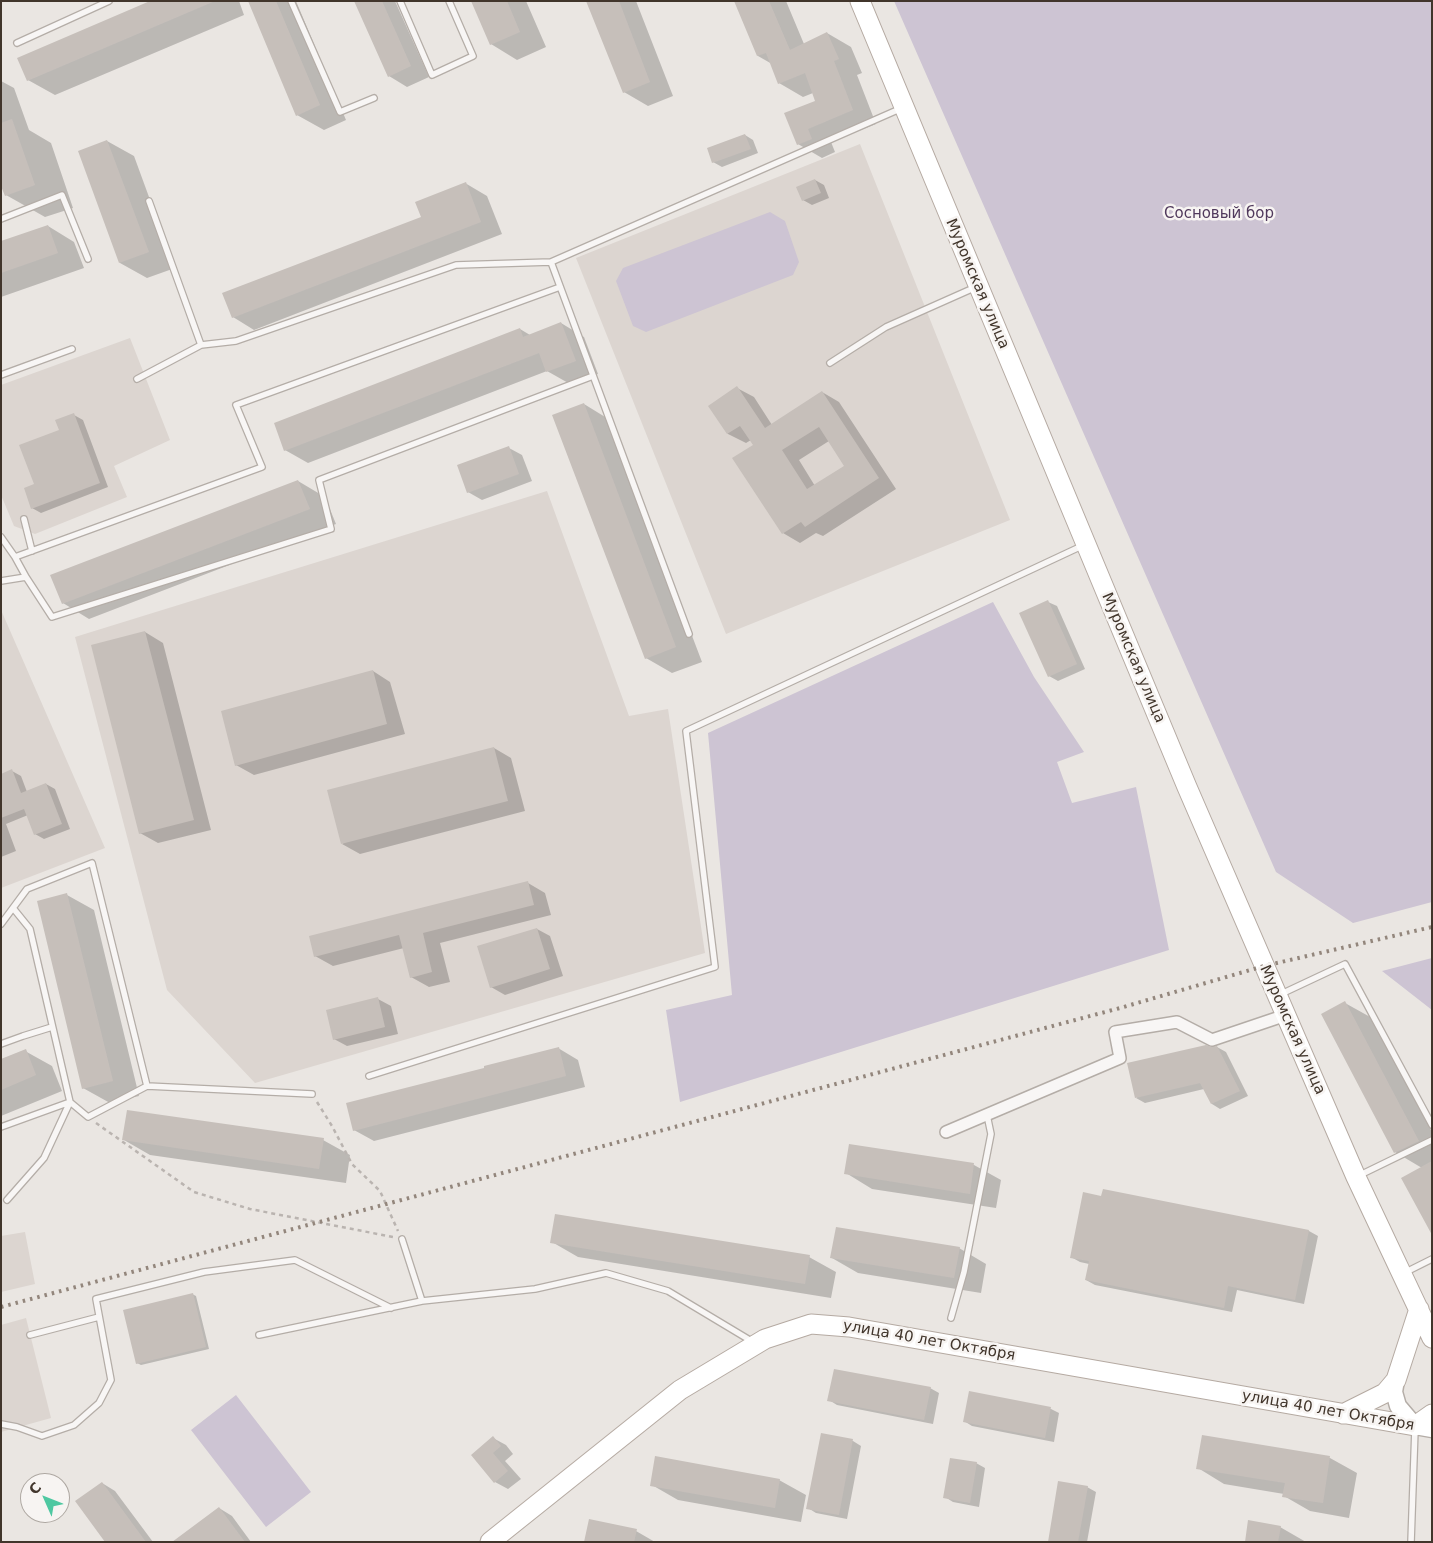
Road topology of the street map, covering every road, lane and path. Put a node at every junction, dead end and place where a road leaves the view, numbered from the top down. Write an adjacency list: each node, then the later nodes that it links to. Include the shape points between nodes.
1 (109, 1): 6 (lane)
2 (291, 1): 7 (lane, via 340,112)
3 (400, 1): 4 (lane, via 432,75 473,56)
4 (449, 1)
5 (860, 1): 8 (main road, Муромская улица)
6 (17, 43)
7 (374, 98)
8 (904, 107): 12 (lane); 13 (main road, Муромская улица)
9 (149, 201): 15 (lane)
10 (1, 219): 11 (lane, via 62,195)
11 (88, 259)
12 (551, 262): 14 (lane); 15 (lane, via 456,265 236,341)
13 (978, 286): 17 (lane, via 886,328); 23 (main road, Муромская улица)
14 (560, 287): 19 (lane); 24 (lane, via 236,405 262,467)
15 (201, 345): 20 (lane)
16 (72, 349): 18 (lane)
17 (830, 363)
18 (1, 375)
19 (593, 376): 26 (lane, via 319,480 331,529 52,617); 28 (lane)
20 (137, 379)
21 (24, 519): 24 (lane)
22 (1, 538): 25 (lane)
23 (1086, 544): 31 (main road, Муромская улица); 35 (lane, via 686,731 715,967)
24 (32, 551): 25 (lane)
25 (15, 557): 26 (lane)
26 (26, 576): 27 (lane)
27 (1, 581)
28 (689, 634)
29 (13, 908): 30 (lane); 33 (lane, via 30,929); 36 (lane, via 27,889 92,863)
30 (1, 924)
31 (1278, 996): 32 (main road, Муромская улица); 41 (lane, via 1345,964)
32 (1286, 1014): 39 (street, via 1212,1040 1177,1022 1116,1032 1120,1058); 45 (main road, Муромская улица)
33 (52, 1027): 34 (lane); 38 (lane)
34 (1, 1044)
35 (369, 1076)
36 (147, 1086): 37 (lane); 40 (lane)
37 (312, 1094): 47 (path, via 352,1164 380,1191)
38 (70, 1102): 40 (lane); 42 (lane); 46 (lane, via 44,1158)
39 (987, 1115): 43 (street); 54 (lane, via 991,1134 964,1272)
40 (88, 1118): 47 (path, via 194,1192 250,1208)
41 (1432, 1125)
42 (1, 1127)
43 (946, 1132)
44 (1432, 1140): 45 (lane)
45 (1356, 1177): 49 (main road, Муромская улица)
46 (7, 1200)
47 (402, 1239): 50 (lane)
48 (1432, 1259): 49 (lane)
49 (1402, 1274): 52 (main road, Муромская улица)
50 (422, 1301): 51 (lane); 58 (lane, via 535,1289 606,1273 668,1290)
51 (391, 1308): 53 (lane, via 296,1260 204,1272 96,1299); 56 (lane)
52 (1419, 1309): 57 (main road, Муромская улица); 59 (main road)
53 (99, 1317): 55 (lane); 62 (lane, via 111,1380 100,1403 74,1425 42,1436)
54 (951, 1318)
55 (30, 1335)
56 (259, 1335)
57 (1432, 1338)
58 (756, 1344): 60 (main road, улица 40 лет Октября, via 811,1324 850,1326); 64 (main road, улица 40 лет Октября, via 680,1390)
59 (1396, 1380): 60 (main road, via 1385,1393); 63 (main road, via 1394,1392 1398,1406)
60 (1343, 1414): 63 (main road, улица 40 лет Октября)
61 (1432, 1414): 63 (main road)
62 (1, 1424)
63 (1423, 1427): 65 (lane)
64 (490, 1542)
65 (1411, 1542)

